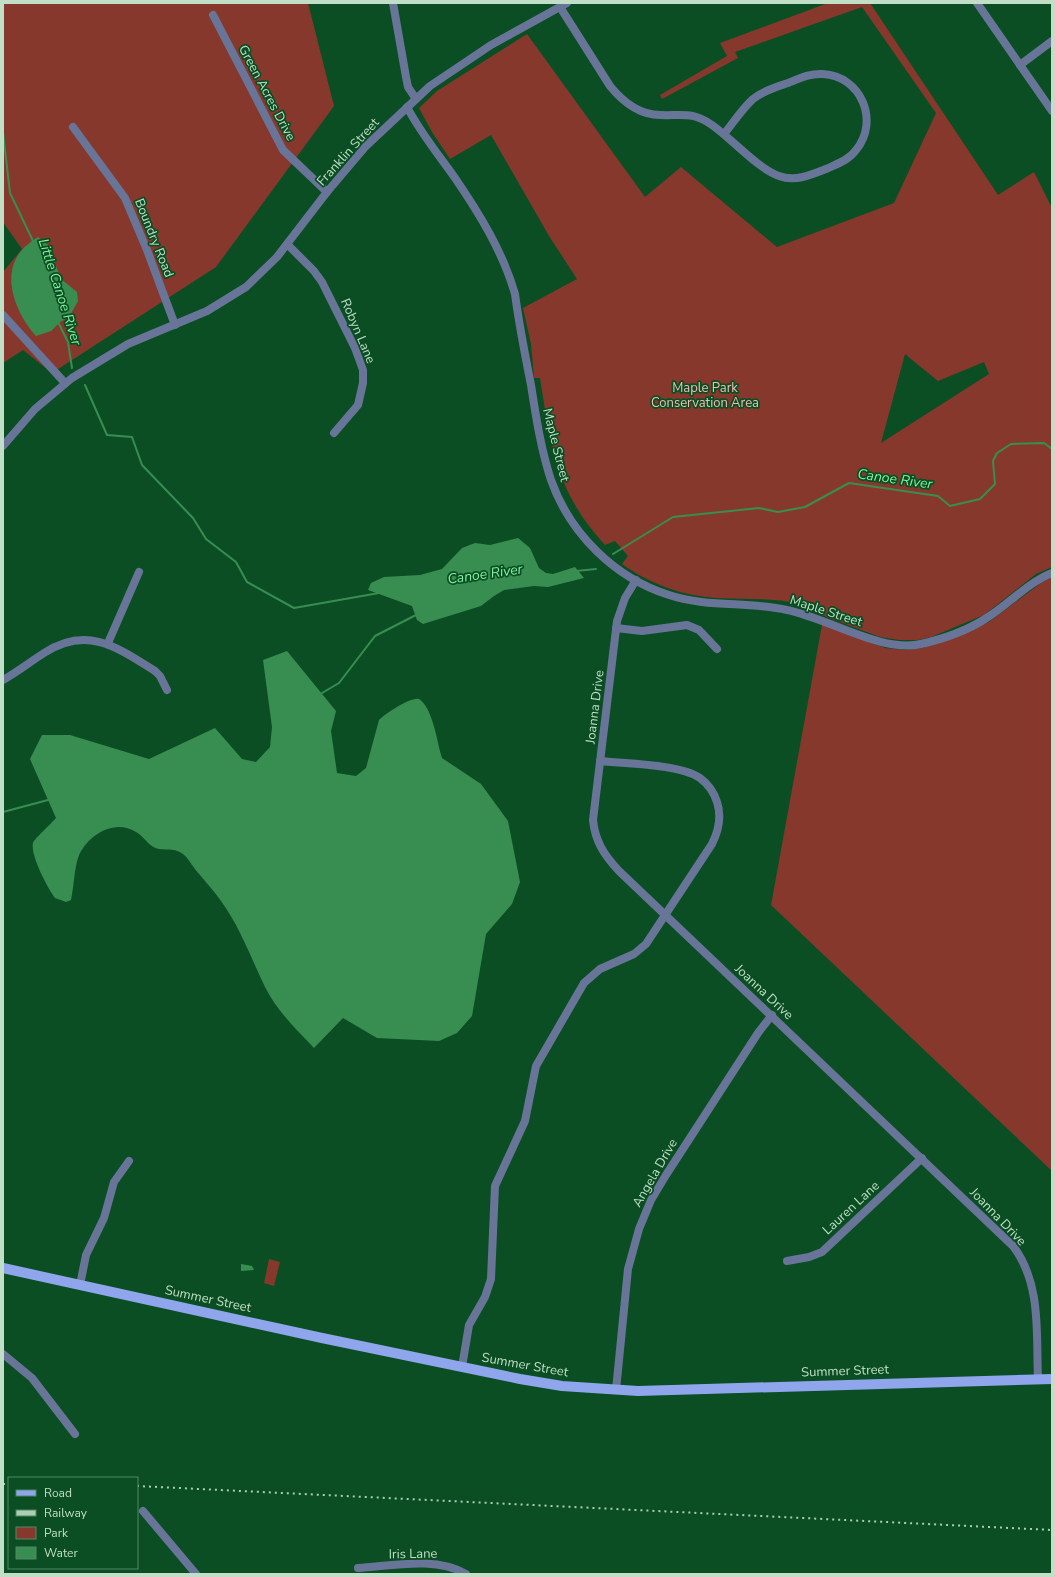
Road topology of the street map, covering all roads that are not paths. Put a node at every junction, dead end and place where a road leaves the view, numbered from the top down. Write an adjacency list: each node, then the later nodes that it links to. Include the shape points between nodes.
1 (393, 3): 7 (street, via 408,87)
2 (977, 3): 6 (street)
3 (564, 5): 7 (street, Franklin Street, via 474,56); 11 (street, via 610,86 628,104 652,115 694,115)
4 (213, 15): 12 (street, Green Acres Drive, via 283,150)
5 (1052, 41): 6 (street)
6 (1020, 65): 9 (street)
7 (416, 99): 8 (street, Franklin Street)
8 (407, 107): 12 (street, Franklin Street, via 366,146); 21 (street, Maple Street, via 419,129 474,208 508,274 515,294 540,436 557,496 571,521 593,547 617,569)
9 (1052, 111)
10 (73, 127): 15 (street, Boundry Road, via 125,198)
11 (724, 134): 11 (street, via 771,172 784,178 797,178 839,163 853,154 865,134 866,112 860,96 848,83 833,76 816,74 761,94 747,105)
12 (327, 192): 13 (street, Franklin Street)
13 (288, 244): 15 (street, Franklin Street, via 268,267 235,295); 17 (street, Robyn Lane, via 322,282 355,348 362,370 363,383 358,405)
14 (3, 315): 16 (street)
15 (175, 325): 16 (street, Franklin Street, via 128,344)
16 (65, 383): 18 (street, Franklin Street, via 35,408)
17 (334, 433)
18 (4, 442)
19 (139, 572): 23 (street)
20 (1052, 573): 21 (street, Maple Street, via 1033,583 975,625 939,639 905,646 882,643 789,610 687,600 667,595)
21 (636, 580): 22 (street, Joanna Drive, via 620,609)
22 (616, 628): 24 (street, via 642,631 687,625 699,630); 27 (street, Joanna Drive)
23 (108, 643): 25 (street, via 80,639 59,645); 26 (street, via 155,671)
24 (717, 649)
25 (3, 680)
26 (167, 690)
27 (600, 761): 28 (street, Joanna Drive, via 594,820 595,836 608,860); 28 (street, via 679,770 693,774 705,782 716,798 720,820 717,832 709,849)
28 (665, 914): 29 (street, Joanna Drive); 36 (street, via 646,944 634,954 600,969 584,983 536,1066 525,1121 496,1186 491,1279 485,1297 469,1325)
29 (772, 1015): 30 (street, Joanna Drive); 39 (street, Angela Drive, via 666,1175 644,1214 628,1269)
30 (922, 1158): 32 (street, Lauren Lane, via 822,1252); 37 (street, Joanna Drive, via 1007,1240 1023,1261 1035,1303)
31 (129, 1161): 34 (street, via 114,1182 104,1218 86,1255)
32 (787, 1260)
33 (3, 1268): 34 (main road, Summer Street)
34 (80, 1285): 36 (main road, Summer Street)
35 (3, 1354): 40 (street, via 32,1378)
36 (462, 1367): 39 (main road, Summer Street, via 541,1383)
37 (1038, 1379): 38 (main road, Summer Street); 39 (main road, Summer Street)
38 (1052, 1379)
39 (616, 1390)
40 (75, 1434)
41 (143, 1511): 43 (street)
42 (358, 1568): 44 (street, Iris Lane, via 429,1564 448,1566)
43 (196, 1574)
44 (466, 1574)

